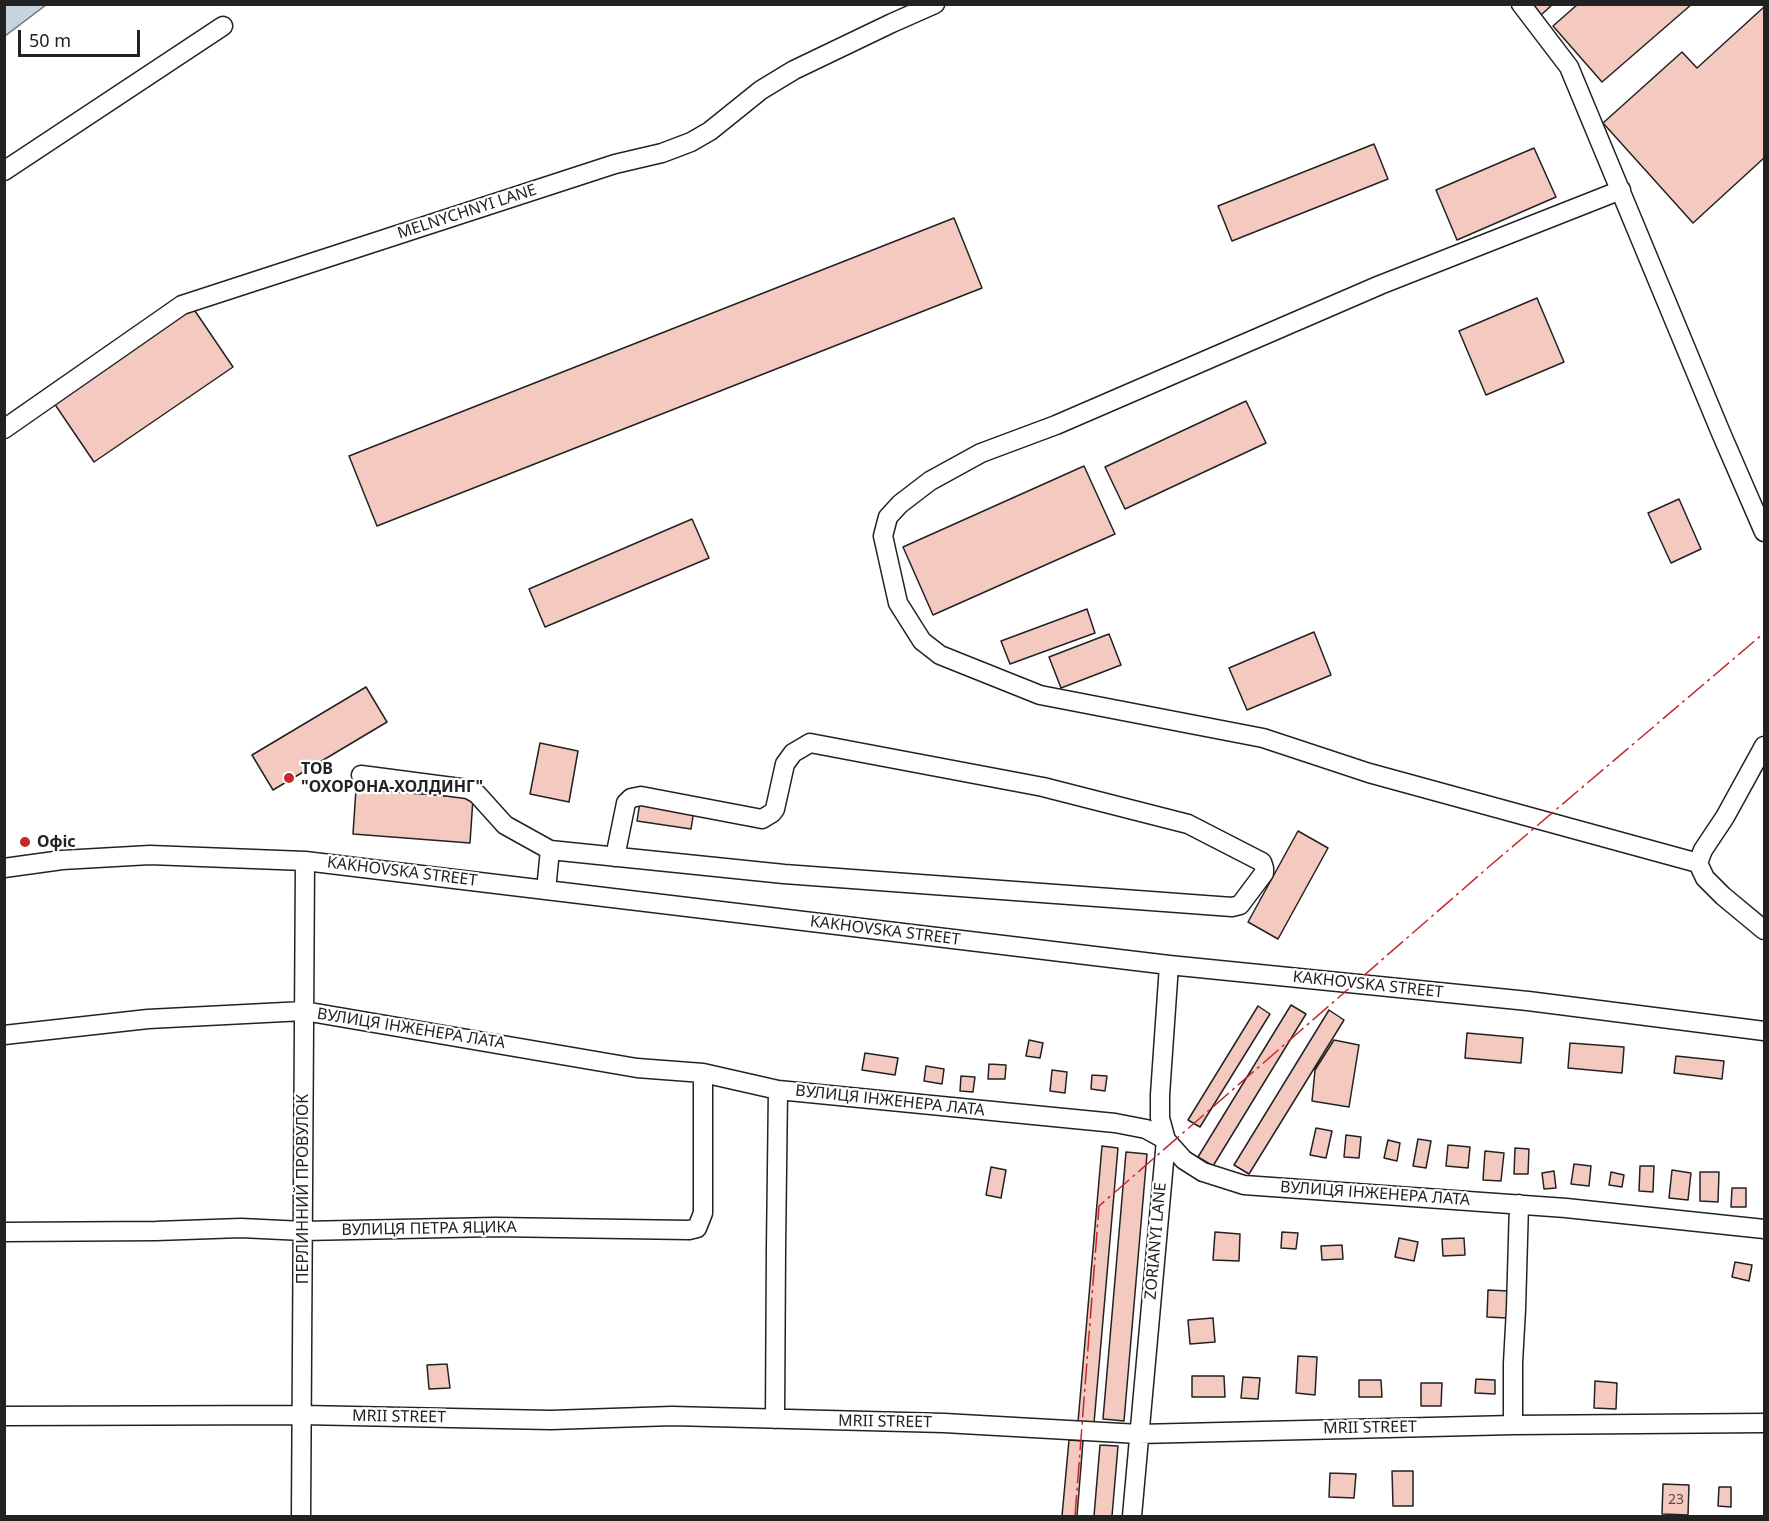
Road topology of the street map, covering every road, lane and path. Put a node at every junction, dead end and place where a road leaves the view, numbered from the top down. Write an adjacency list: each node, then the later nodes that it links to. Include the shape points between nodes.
1 (934, 4): 6 (street, MELNYCHNYI LANE, via 794,70 691,142 182,305)
2 (1521, 4): 5 (street, via 1569,67)
3 (223, 26): 4 (street)
4 (4, 171)
5 (1621, 190): 7 (street); 13 (street, via 1380,285 1056,425 981,453 930,481 900,504 888,517 883,537 898,603 922,641 940,655 1040,695 1263,738 1369,773)
6 (4, 429)
7 (1764, 532)
8 (1764, 746): 13 (street)
9 (361, 775): 10 (street, via 468,789 505,825)
10 (550, 850): 11 (street); 15 (street)
11 (615, 857): 11 (street, via 626,803 631,798 641,796 762,819 775,809 785,764 793,753 810,743 1043,787 1188,824 1262,862 1264,873 1240,905 1232,907 784,874)
12 (305, 861): 14 (street, KAKHOVSKA STREET, via 150,855); 15 (street, KAKHOVSKA STREET); 18 (street, ПЕРЛИННИЙ ПРОВУЛОК)
13 (1698, 863): 16 (street, via 1705,878)
14 (4, 868)
15 (546, 890): 17 (street, KAKHOVSKA STREET)
16 (1764, 930)
17 (1169, 965): 19 (street, KAKHOVSKA STREET, via 1528,1001); 23 (street, ZORIANYI LANE, via 1160,1095 1160,1118)
18 (304, 1011): 20 (street, ВУЛИЦЯ ІНЖЕНЕРА ЛАТА, via 148,1019); 21 (street, ВУЛИЦЯ ІНЖЕНЕРА ЛАТА, via 637,1068); 26 (street, ПЕРЛИННИЙ ПРОВУЛОК)
19 (1764, 1030)
20 (4, 1035)
21 (703, 1073): 22 (street, ВУЛИЦЯ ІНЖЕНЕРА ЛАТА); 26 (street, ВУЛИЦЯ ПЕТРА ЯЦИКА, via 703,1213 697,1228)
22 (778, 1090): 23 (street, ВУЛИЦЯ ІНЖЕНЕРА ЛАТА, via 1115,1123 1146,1129); 30 (street)
23 (1166, 1140): 24 (street, ВУЛИЦЯ ІНЖЕНЕРА ЛАТА, via 1184,1160 1203,1172 1244,1185); 33 (street, ZORIANYI LANE)
24 (1519, 1204): 25 (street, ВУЛИЦЯ ІНЖЕНЕРА ЛАТА); 32 (street)
25 (1764, 1229)
26 (303, 1231): 27 (street, ВУЛИЦЯ ПЕТРА ЯЦИКА, via 241,1228); 28 (street, ПЕРЛИННИЙ ПРОВУЛОК)
27 (4, 1232)
28 (302, 1415): 29 (street, MRII STREET); 30 (street, MRII STREET); 34 (street, ПЕРЛИННИЙ ПРОВУЛОК)
29 (4, 1416)
30 (776, 1419): 33 (street, MRII STREET)
31 (1764, 1423): 32 (street, MRII STREET)
32 (1513, 1425): 33 (street, MRII STREET)
33 (1139, 1434): 35 (street, ZORIANYI LANE)
34 (301, 1516)
35 (1132, 1516)

